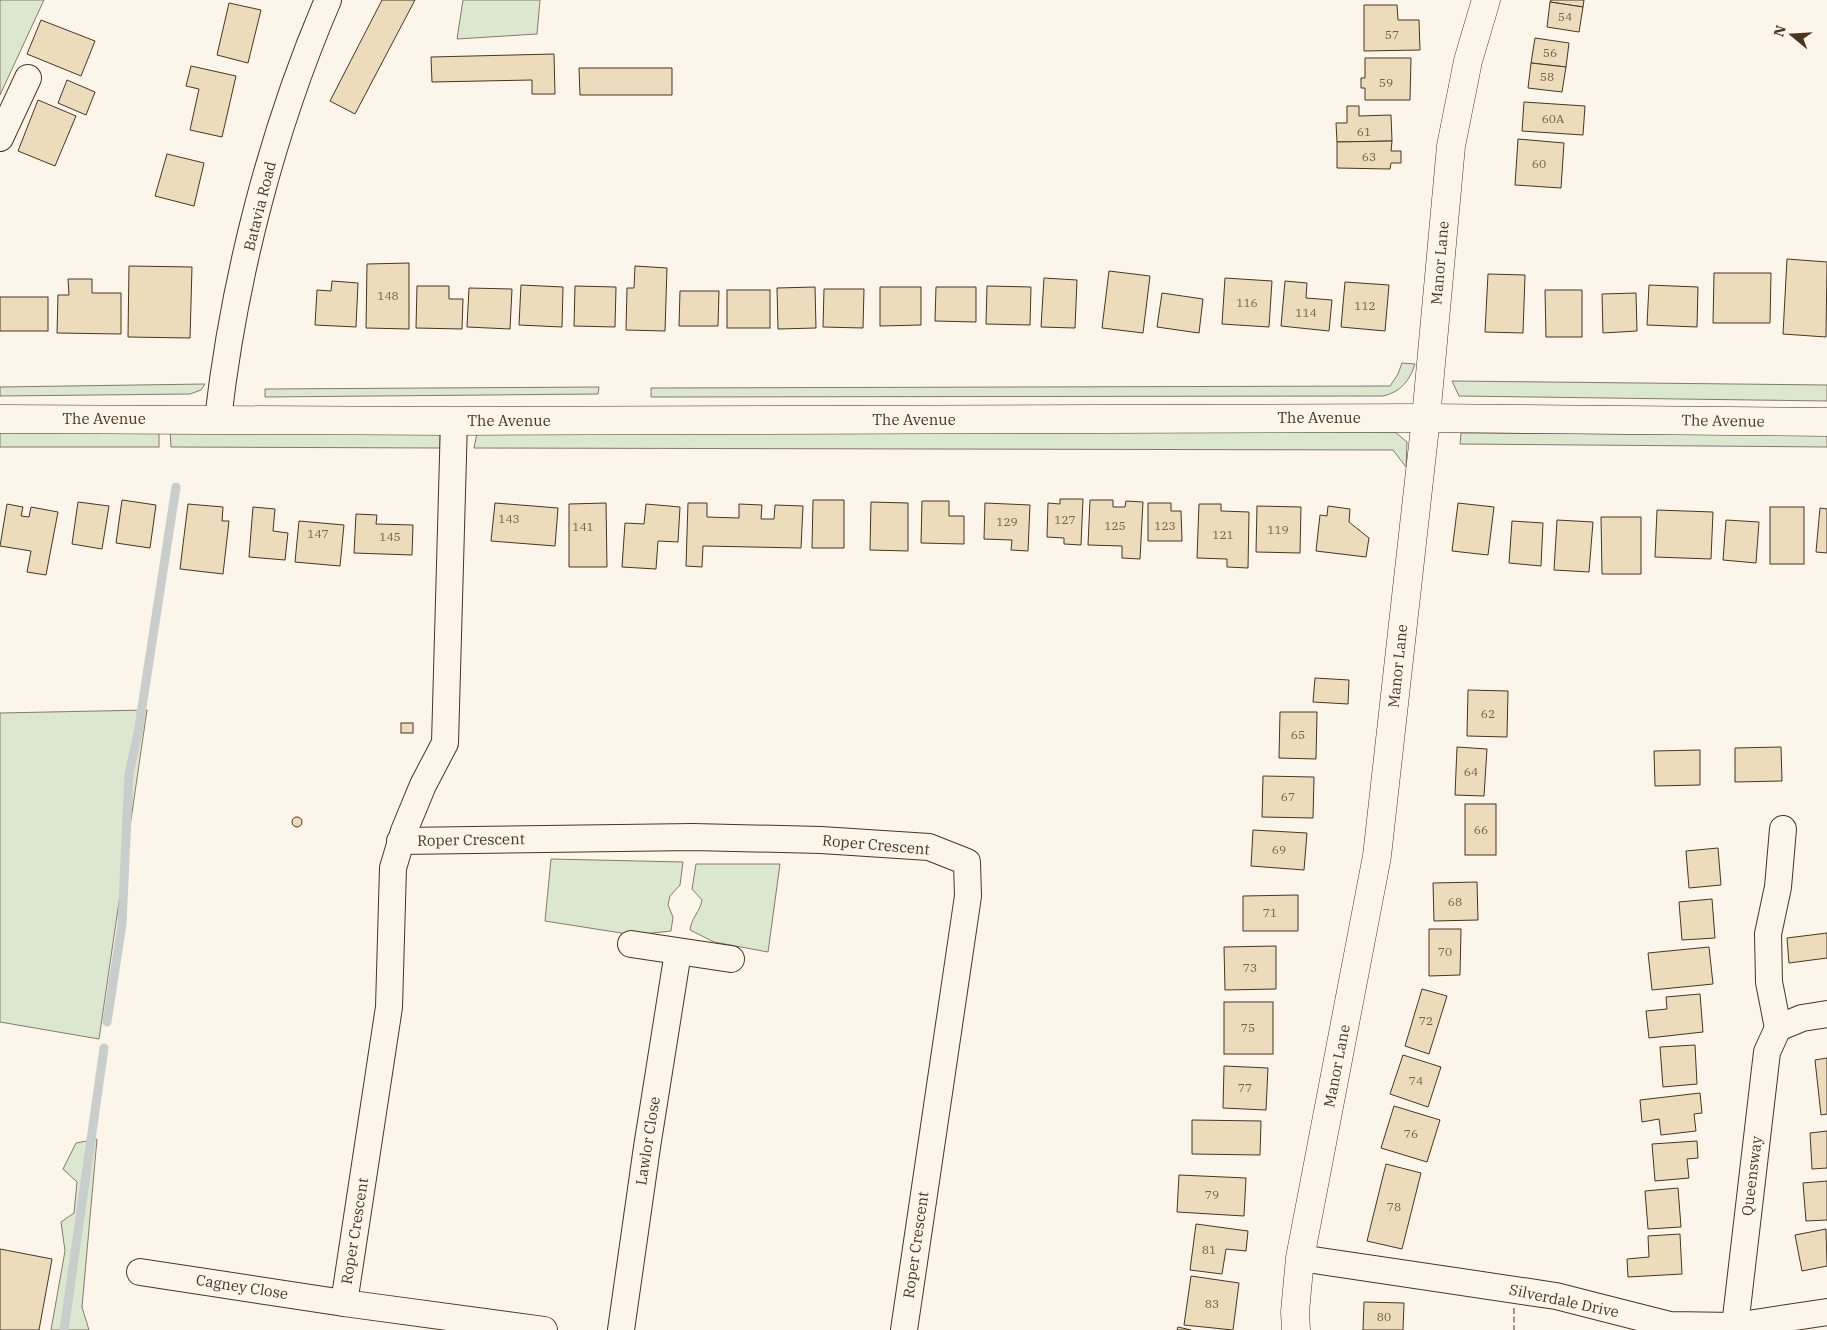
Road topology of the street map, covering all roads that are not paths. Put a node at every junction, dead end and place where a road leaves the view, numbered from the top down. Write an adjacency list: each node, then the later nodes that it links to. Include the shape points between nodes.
1 (328, 0): 7 (street, Batavia Road, via 305,55 262,189 224,359)
2 (1486, 0): 5 (street, Manor Lane, via 1468,61 1451,146)
3 (28, 78): 4 (street)
4 (0, 138)
5 (1426, 418): 8 (street, The Avenue); 9 (street, The Avenue); 17 (street, Manor Lane, via 1377,856)
6 (0, 419): 7 (street, The Avenue)
7 (218, 419): 8 (street, The Avenue)
8 (454, 421): 11 (street, Roper Crescent, via 445,743)
9 (1827, 422)
10 (1783, 829): 16 (street, via 1778,887 1768,934 1769,982)
11 (400, 841): 19 (street, Roper Crescent, via 393,868 389,1007); 24 (street, Roper Crescent, via 693,837 820,840 929,847 966,862 968,896)
12 (632, 944): 13 (street)
13 (678, 952): 14 (street); 23 (street, Lawlor Close)
14 (732, 959)
15 (1827, 1014): 16 (street, via 1802,1018)
16 (1778, 1028): 21 (street, Queensway, via 1767,1052)
17 (1300, 1258): 21 (street, Silverdale Drive, via 1556,1296 1670,1325); 25 (street, Manor Lane)
18 (140, 1272): 19 (street, Cagney Close)
19 (344, 1303): 22 (street, Roper Crescent)
20 (1827, 1312): 21 (street, Silverdale Drive)
21 (1735, 1326)
22 (544, 1330)
23 (621, 1330)
24 (904, 1330)
25 (1296, 1330)

